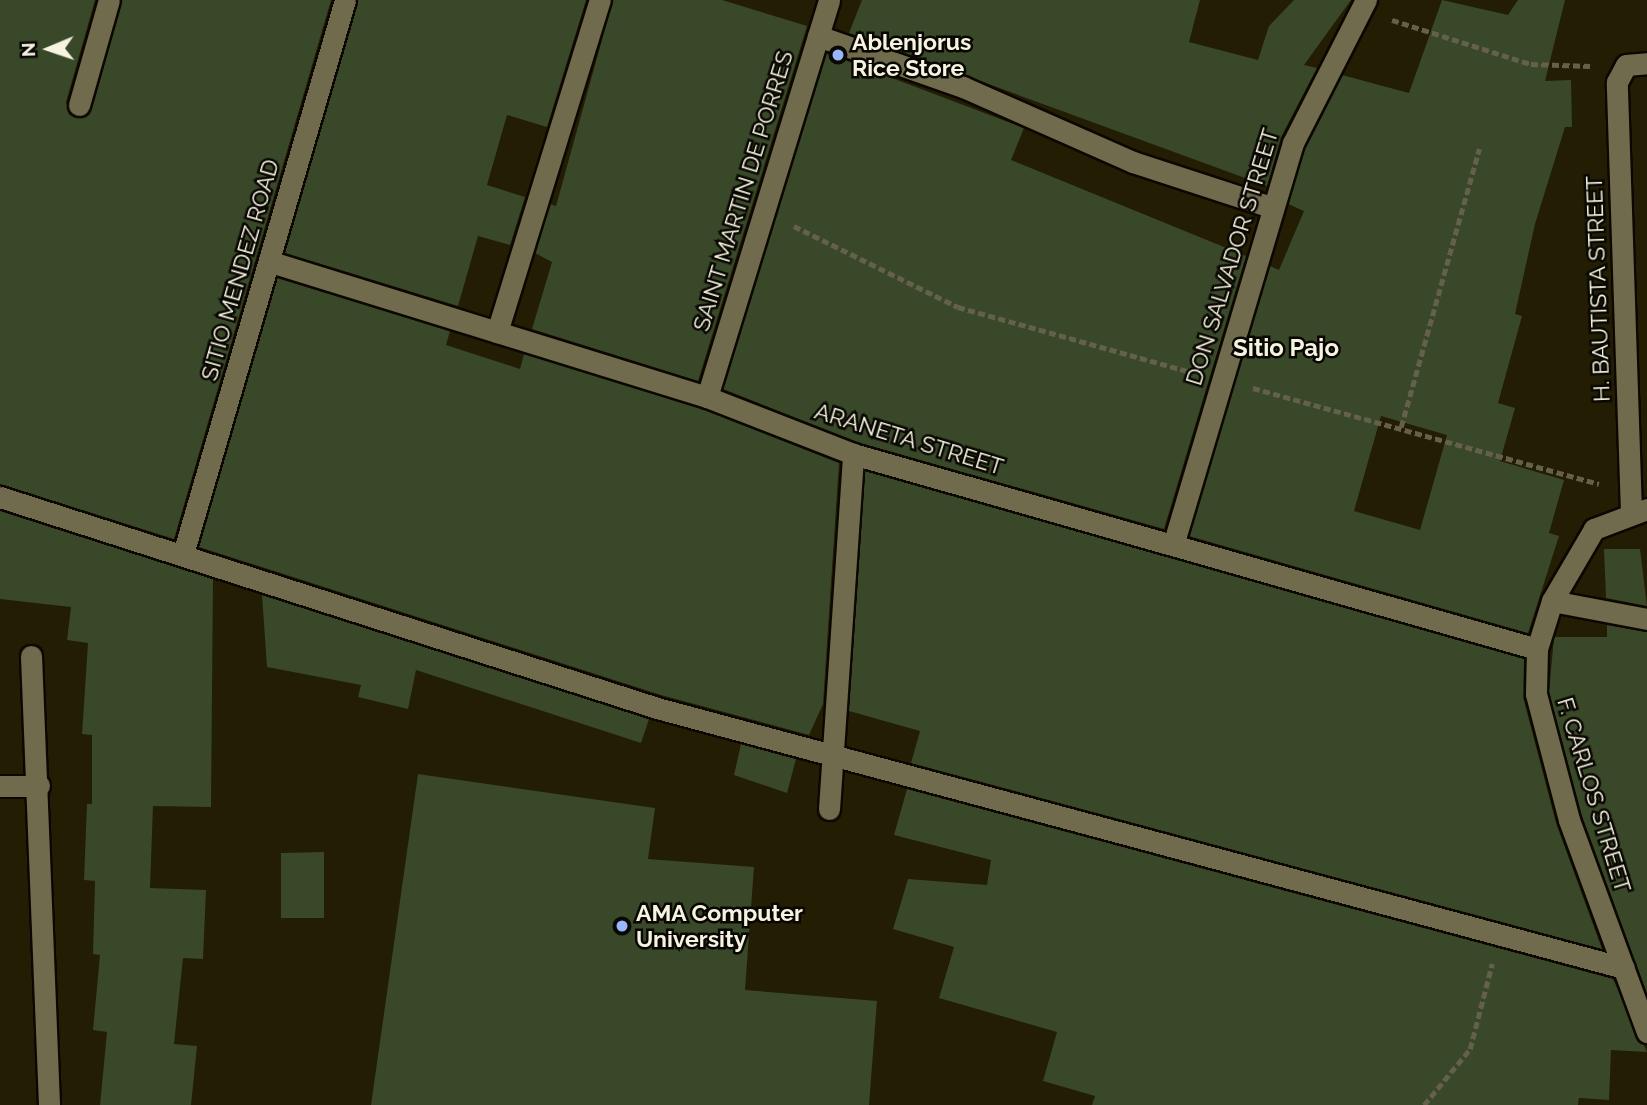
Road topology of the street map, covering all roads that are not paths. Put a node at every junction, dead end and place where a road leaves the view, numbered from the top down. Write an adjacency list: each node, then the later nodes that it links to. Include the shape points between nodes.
1 (108, 0): 8 (street)
2 (600, 0): 11 (street)
3 (829, 0): 6 (street, SAINT MARTIN DE PORRES)
4 (340, 1): 10 (street, SITIO MENDEZ ROAD)
5 (1366, 5): 9 (street, DON SALVADOR STREET, via 1316,91)
6 (818, 36): 9 (street, via 962,87 1133,162); 12 (street, SAINT MARTIN DE PORRES)
7 (1636, 64): 15 (street, H. BAUTISTA STREET, via 1617,82)
8 (79, 105)
9 (1271, 207): 16 (street, DON SALVADOR STREET)
10 (271, 262): 11 (street, ARANETA STREET); 17 (street, SITIO MENDEZ ROAD)
11 (497, 332): 12 (street, ARANETA STREET)
12 (707, 397): 13 (street, ARANETA STREET)
13 (853, 454): 16 (street, ARANETA STREET); 22 (street)
14 (0, 497): 17 (street)
15 (1636, 505): 18 (street, F. CARLOS STREET, via 1594,529)
16 (1174, 542): 20 (street, ARANETA STREET)
17 (183, 554): 22 (street, via 657,708)
18 (1552, 601): 19 (street); 20 (street, F. CARLOS STREET)
19 (1647, 619)
20 (1537, 649): 26 (street, F. CARLOS STREET, via 1536,694 1569,820)
21 (31, 656): 23 (street)
22 (835, 754): 25 (street); 26 (street)
23 (39, 785): 24 (street); 28 (street)
24 (0, 786)
25 (829, 809)
26 (1624, 968): 27 (street, F. CARLOS STREET)
27 (1647, 1031)
28 (49, 1105)

